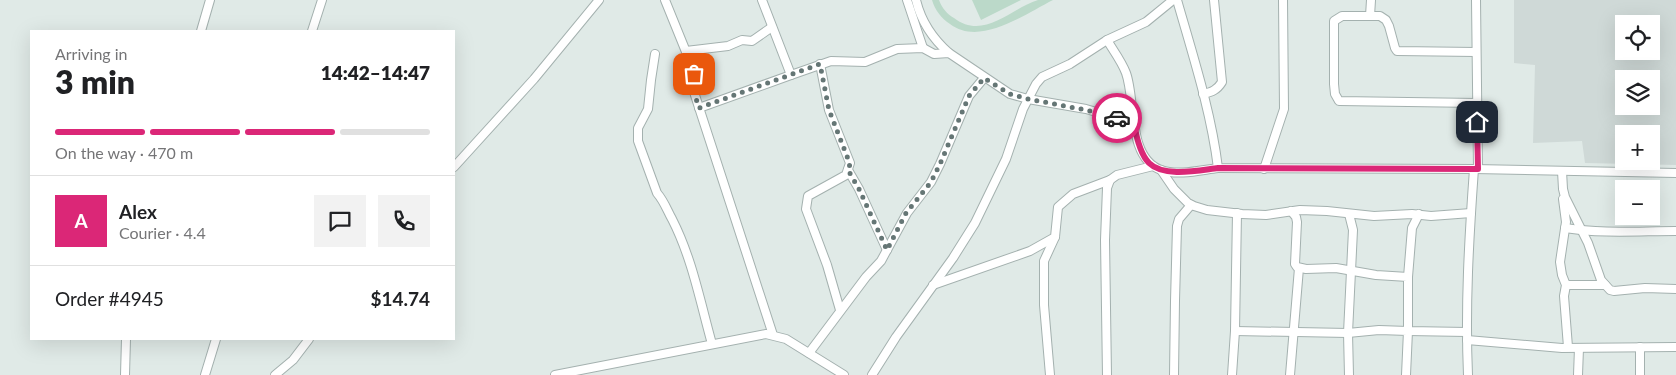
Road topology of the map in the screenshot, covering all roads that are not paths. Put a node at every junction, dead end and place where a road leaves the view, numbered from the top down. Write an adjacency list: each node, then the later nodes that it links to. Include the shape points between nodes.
1 (210, 0): 16 (street)
2 (322, 0): 17 (street)
3 (599, 0): 32 (street, via 517,99)
4 (665, 0): 20 (street)
5 (762, 0): 15 (street)
6 (908, 0): 19 (street)
7 (916, 0): 22 (street, via 924,23)
8 (1173, 0): 18 (street, via 1146,22)
9 (1177, 0): 27 (street)
10 (1214, 0): 27 (street, via 1222,82 1219,88)
11 (1283, 0): 35 (street, via 1284,110)
12 (1372, 0): 14 (street)
13 (1476, 0): 21 (street)
14 (1370, 16): 21 (street, via 1386,20 1397,50); 29 (street, via 1342,16 1334,21 1334,84 1339,101)
15 (772, 27): 20 (street, via 752,41); 25 (street)
16 (201, 30)
17 (312, 30)
18 (1108, 40): 28 (street, via 1042,77); 31 (street, via 1126,73)
19 (923, 48): 22 (street, via 934,54); 24 (street, via 897,49 865,62 831,61)
20 (686, 51): 30 (street, via 693,69 693,89)
21 (1476, 52): 29 (street)
22 (949, 53): 26 (street)
23 (655, 54): 72 (street, via 648,110 638,128 638,141 657,193 663,199 684,245)
24 (820, 64): 25 (street); 37 (street, via 829,110 850,164)
25 (791, 75): 30 (street)
26 (984, 78): 28 (street, via 1010,94); 53 (street, via 969,96 931,182 906,213)
27 (1203, 94): 34 (street)
28 (1028, 99): 31 (street); 57 (street, via 989,195 962,244)
29 (1477, 102): 36 (street)
30 (699, 108): 67 (street)
31 (1134, 123): 33 (street, via 1144,156)
32 (455, 166)
33 (1153, 166): 38 (street); 41 (street, via 1117,175)
34 (1218, 168): 35 (street); 38 (street, via 1191,172)
35 (1264, 169): 36 (street)
36 (1476, 169): 39 (street); 46 (street)
37 (848, 170): 53 (street); 61 (street, via 846,175 808,196 806,208)
38 (1161, 170): 43 (street, via 1174,189)
39 (1562, 171): 40 (street); 42 (street)
40 (1676, 173)
41 (1110, 180): 52 (street, via 1073,194 1058,207); 85 (street, via 1105,240)
42 (1563, 189): 49 (street); 50 (street)
43 (1192, 205): 45 (street); 86 (street, via 1177,226)
44 (1291, 210): 45 (street, via 1266,215); 47 (street); 54 (street, via 1297,222 1295,264)
45 (1237, 213): 62 (street)
46 (1471, 213): 48 (street); 65 (street)
47 (1349, 214): 48 (street); 55 (street, via 1353,230)
48 (1419, 214): 56 (street, via 1412,228)
49 (1565, 228): 50 (street); 58 (street, via 1560,262)
50 (1583, 231): 51 (street); 59 (street)
51 (1676, 231)
52 (1055, 237): 57 (street, via 1030,251); 84 (street, via 1044,261)
53 (887, 250): 61 (street)
54 (1299, 268): 55 (street); 64 (street)
55 (1351, 270): 56 (street); 66 (street)
56 (1408, 277): 63 (street)
57 (933, 285): 83 (street)
58 (1566, 285): 59 (street); 75 (street)
59 (1605, 285): 60 (street, via 1614,291)
60 (1676, 289)
61 (840, 310): 77 (street)
62 (1235, 330): 64 (street); 87 (street)
63 (1408, 330): 65 (street); 66 (street); 90 (street)
64 (1294, 332): 66 (street); 88 (street)
65 (1466, 332): 71 (street)
66 (1348, 333): 89 (street)
67 (773, 335): 72 (street); 77 (street)
68 (126, 340): 78 (street)
69 (216, 340): 79 (street)
70 (308, 340): 80 (street)
71 (1467, 340): 75 (street); 91 (street)
72 (712, 344): 81 (street)
73 (1640, 347): 74 (street); 76 (street); 93 (street)
74 (1676, 347)
75 (1568, 348): 76 (street)
76 (1579, 348): 92 (street)
77 (809, 353): 82 (street)
78 (125, 375)
79 (205, 375)
80 (276, 375)
81 (555, 375)
82 (844, 375)
83 (872, 375)
84 (1050, 375)
85 (1107, 375)
86 (1174, 375)
87 (1232, 375)
88 (1290, 375)
89 (1349, 375)
90 (1406, 375)
91 (1468, 375)
92 (1578, 375)
93 (1640, 375)

